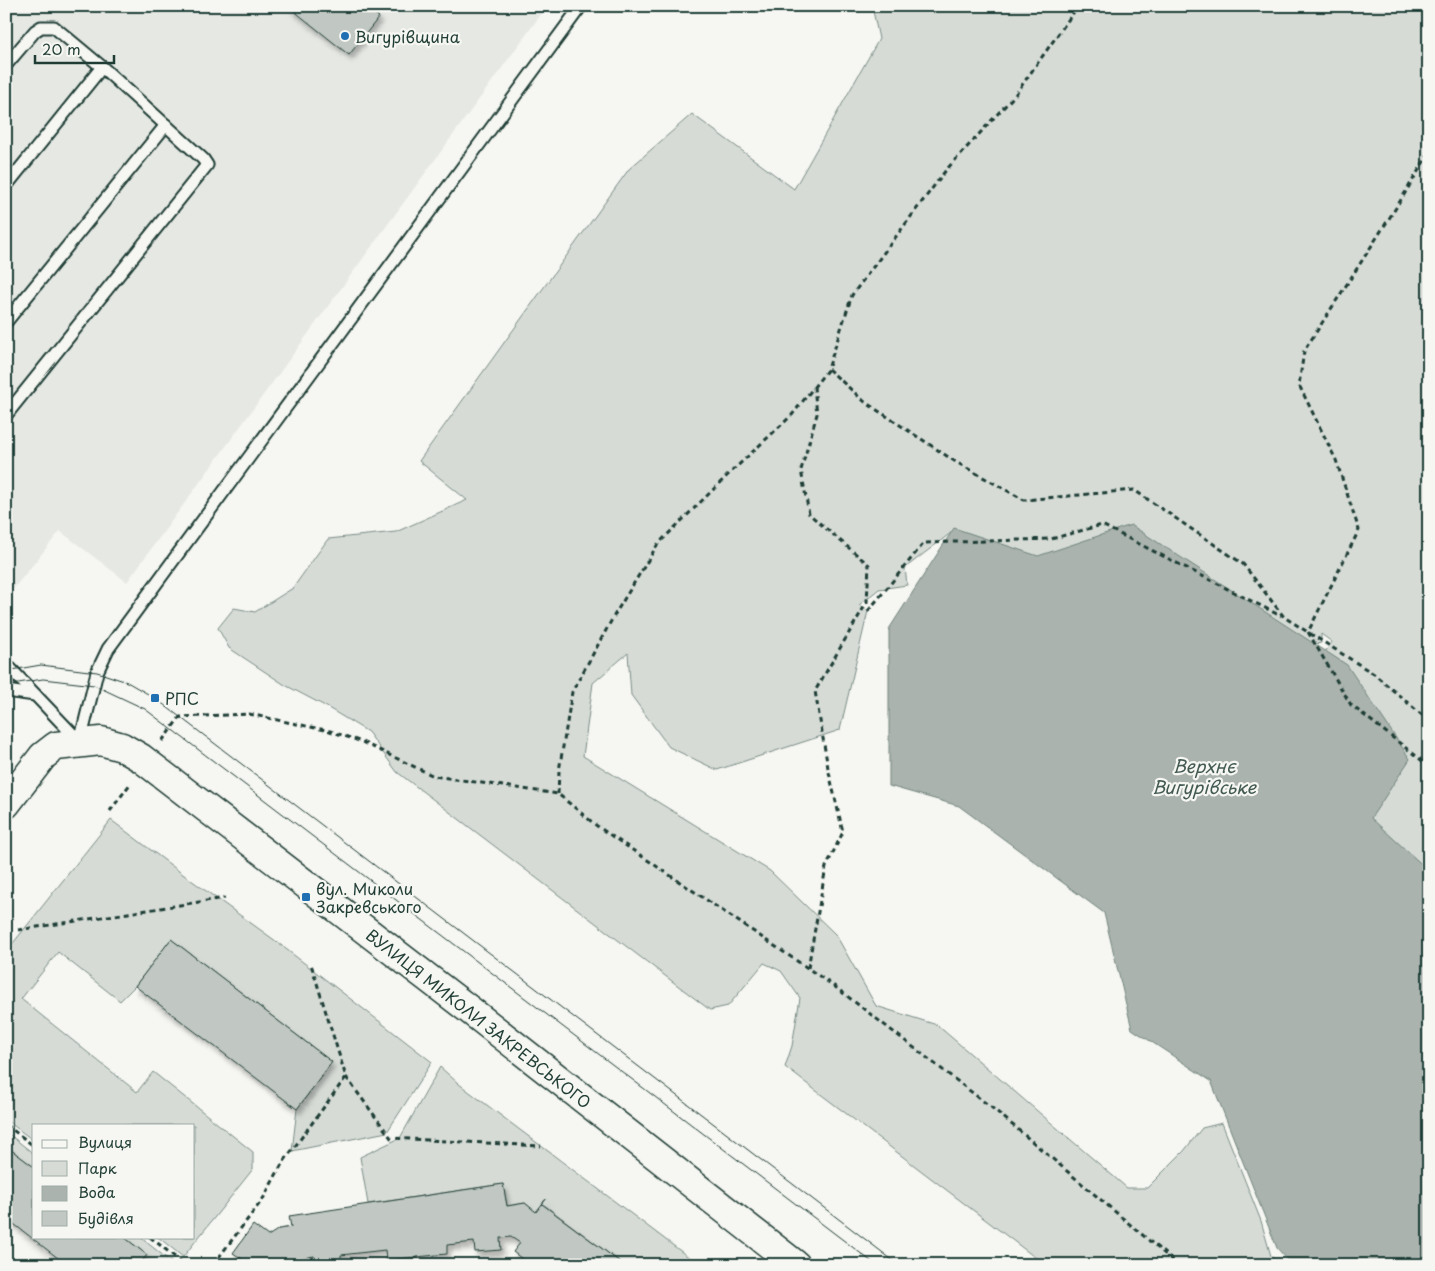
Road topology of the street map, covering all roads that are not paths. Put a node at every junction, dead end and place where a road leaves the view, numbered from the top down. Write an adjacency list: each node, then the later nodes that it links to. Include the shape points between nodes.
1 (581, 6): 11 (lane, via 108,649 97,672)
2 (6, 65): 3 (lane, via 35,31 47,26 54,27)
3 (102, 67): 4 (lane); 5 (lane)
4 (166, 125): 6 (lane); 7 (lane, via 203,159 205,168)
5 (6, 186)
6 (6, 322)
7 (6, 415)
8 (6, 664): 10 (lane)
9 (6, 692): 10 (lane)
10 (36, 695): 11 (lane)
11 (80, 742): 12 (street, ВУЛИЦЯ МИКОЛИ ЗАКРЕВСЬКОГО, via 56,746 43,756); 13 (street, ВУЛИЦЯ МИКОЛИ ЗАКРЕВСЬКОГО, via 122,747 141,758 472,1011)
12 (6, 804)
13 (796, 1265)

